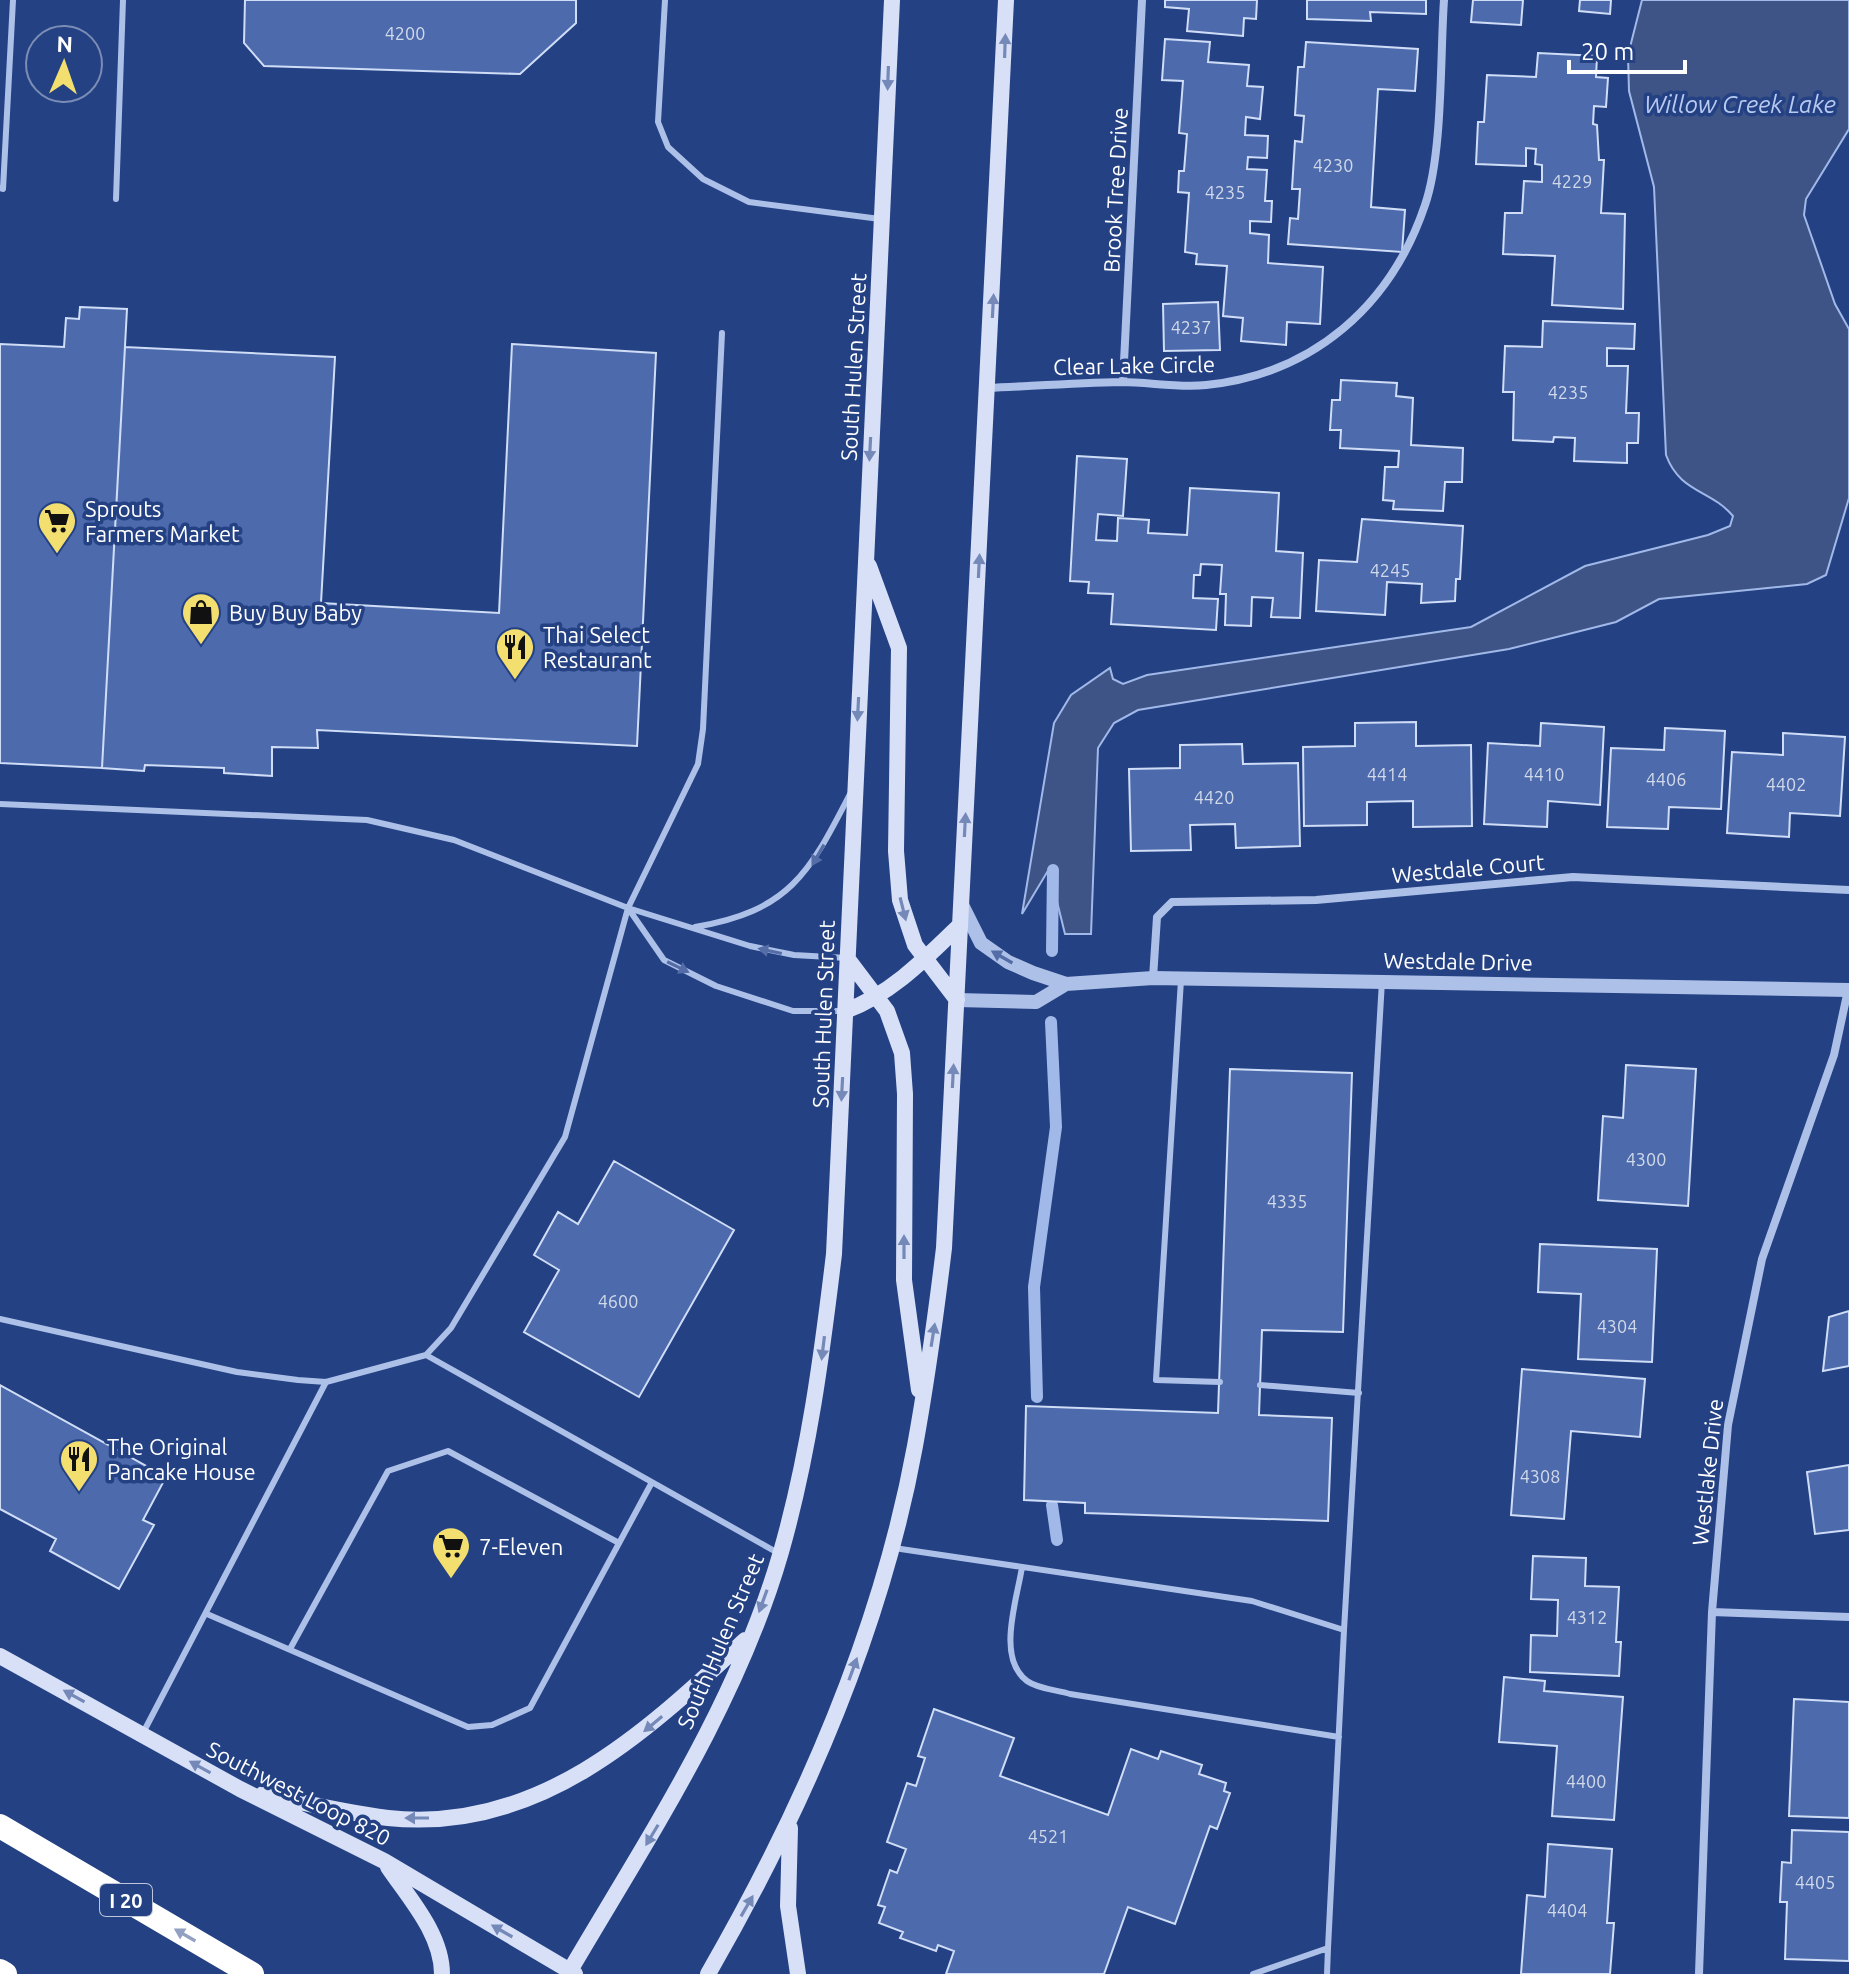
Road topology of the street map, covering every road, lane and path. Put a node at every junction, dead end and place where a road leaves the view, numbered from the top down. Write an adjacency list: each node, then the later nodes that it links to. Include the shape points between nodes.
1 (13, 0): 8 (lane)
2 (123, 0): 9 (lane)
3 (665, 0): 10 (lane, via 658,122 668,147 703,179 749,202)
4 (892, 0): 10 (main road, South Hulen Street, one-way to 10)
5 (1006, 0): 13 (main road, one-way to 5)
6 (1142, 0): 12 (street, Brook Tree Drive)
7 (1444, 0): 12 (street, Clear Lake Circle, via 1435,150 1426,203 1406,249 1363,313 1324,346 1273,373 1204,385)
8 (0, 188)
9 (116, 199)
10 (882, 219): 14 (main road, South Hulen Street, one-way to 14)
11 (722, 333): 19 (lane, via 698,764)
12 (1123, 382): 13 (street, Clear Lake Circle)
13 (988, 388): 18 (main road, one-way to 13)
14 (866, 557): 15 (main road, South Hulen Street, one-way to 15); 23 (main road, one-way to 23, via 899,648 897,875 908,928)
15 (854, 786): 21 (lane, one-way to 21, via 809,870 788,890 749,915); 22 (main road, South Hulen Street)
16 (0, 804): 19 (lane, via 367,820 454,840)
17 (1849, 890): 24 (street, Westdale Court, via 1573,877 1316,900 1172,902 1157,917)
18 (961, 903): 20 (main road); 27 (street, Westdale Drive, one-way to 18, via 991,952 974,932)
19 (628, 908): 21 (lane); 31 (lane, one-way to 31, via 664,960 716,986 793,1011); 33 (lane, via 565,1137 451,1328)
20 (959, 926): 23 (main road); 30 (main road)
21 (691, 928): 22 (lane, one-way to 21, via 776,952)
22 (847, 958): 29 (main road); 31 (main road, South Hulen Street)
23 (923, 961): 29 (main road); 30 (main road)
24 (1153, 978): 25 (street, Westdale Drive); 27 (street, Westdale Drive)
25 (1181, 979): 26 (street, Westdale Drive); 35 (lane, via 1156,1380)
26 (1382, 981): 28 (street, Westdale Drive); 37 (lane)
27 (1066, 984): 30 (street, Westdale Drive, via 1036,1002)
28 (1848, 990): 44 (street, Westlake Drive, via 1834,1055 1762,1259 1748,1314 1728,1425)
29 (877, 996): 31 (main road); 38 (main road, one-way to 29, via 904,1280 904,1071 897,1034)
30 (957, 1000): 38 (main road, one-way to 30, via 944,1248)
31 (845, 1011): 42 (main road, South Hulen Street, one-way to 42, via 834,1254 822,1355)
32 (0, 1319): 34 (lane, via 237,1372)
33 (426, 1355): 34 (lane); 39 (lane)
34 (326, 1382): 45 (lane)
35 (1220, 1382)
36 (1260, 1385): 37 (lane)
37 (1359, 1393): 47 (lane)
38 (921, 1407): 41 (main road)
39 (651, 1484): 40 (lane); 42 (lane)
40 (619, 1543): 49 (lane, via 530,1708 492,1725 468,1727); 49 (lane, via 448,1451 388,1471)
41 (891, 1547): 43 (lane); 54 (main road, one-way to 41, via 857,1657)
42 (780, 1554): 48 (main road, South Hulen Street, one-way to 48)
43 (1022, 1567): 47 (lane, via 1252,1601); 52 (lane, via 1010,1654 1015,1669 1029,1683)
44 (1712, 1612): 46 (street); 67 (street, Westlake Drive)
45 (207, 1614): 49 (lane); 51 (lane)
46 (1849, 1617)
47 (1344, 1630): 52 (lane)
48 (752, 1633): 53 (main road, one-way to 53, via 616,1753 527,1799 479,1814 390,1818); 59 (main road, South Hulen Street, one-way to 59, via 669,1807)
49 (290, 1649)
50 (0, 1656): 51 (main road, Southwest Loop 820, one-way to 50)
51 (142, 1734): 53 (main road, Southwest Loop 820, one-way to 51)
52 (1339, 1737): 57 (lane)
53 (240, 1789): 56 (main road, Southwest Loop 820)
54 (791, 1817): 63 (main road, one-way to 54); 64 (main road, via 788,1906)
55 (0, 1826): 61 (highway, I 20, one-way to 55)
56 (384, 1861): 59 (main road, Southwest Loop 820, one-way to 56); 62 (main road, via 428,1926)
57 (1328, 1948): 65 (lane); 66 (lane)
58 (0, 1971): 60 (highway)
59 (571, 1973)
60 (5, 1974)
61 (252, 1974)
62 (442, 1974)
63 (708, 1974)
64 (798, 1974)
65 (1253, 1974)
66 (1327, 1974)
67 (1699, 1974)

